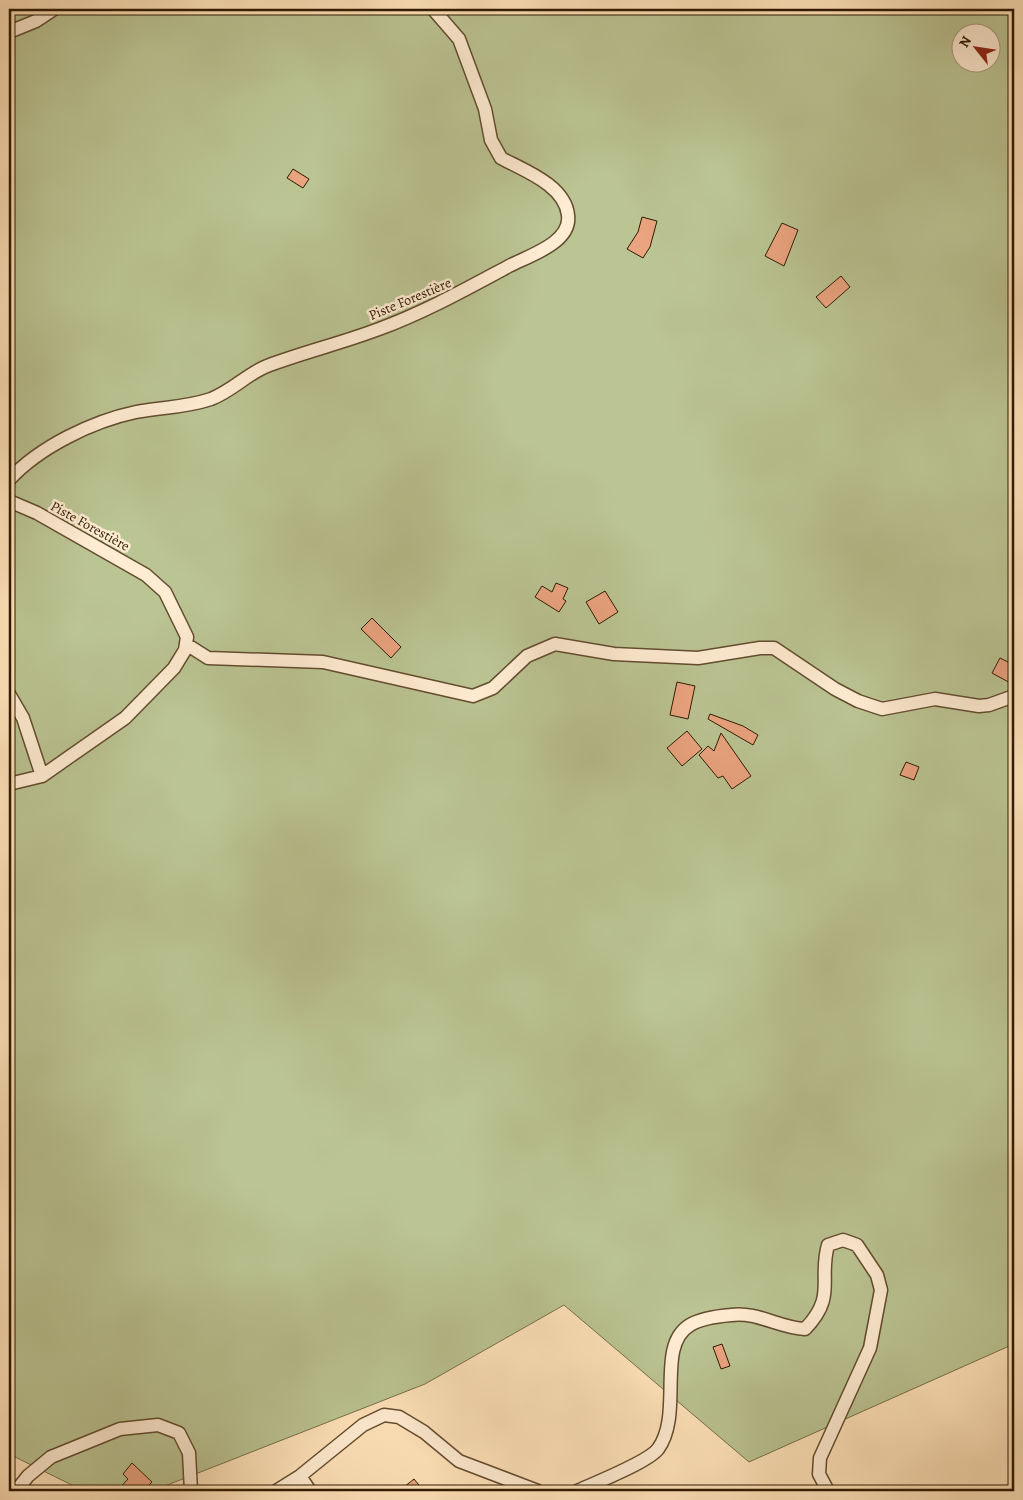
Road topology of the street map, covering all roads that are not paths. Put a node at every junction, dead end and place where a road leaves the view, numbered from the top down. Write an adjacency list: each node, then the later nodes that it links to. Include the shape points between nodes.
1 (54, 9): 3 (street)
2 (433, 9): 4 (street, Piste Forestière, via 459,39 486,108 496,151 501,158 550,186 565,202 568,222 560,236 541,250 454,296 378,330 255,370 216,397 182,407 114,417 92,425 33,459)
3 (9, 32)
4 (9, 480)
5 (9, 501): 6 (street, Piste Forestière, via 37,513 146,575 165,592 184,627)
6 (186, 644): 8 (street, via 208,658 323,662 473,696 493,688 527,656 555,644 614,654 698,658 774,648 835,689 882,709 935,699 984,706); 9 (street, via 174,668 125,718)
7 (9, 694): 9 (street, via 23,718)
8 (1014, 696)
9 (42, 776): 10 (street)
10 (9, 784)
11 (300, 1476): 14 (street); 15 (street); 16 (street, via 363,1425 384,1415 399,1417 424,1432 459,1461)
12 (16, 1491): 13 (street, via 28,1476 51,1458 120,1429 158,1426 179,1433 189,1453)
13 (191, 1491)
14 (276, 1491)
15 (310, 1491)
16 (538, 1491)
17 (577, 1491): 18 (street, via 657,1450 667,1432 671,1413 672,1352 679,1335 691,1324 731,1315 754,1315 804,1329 816,1317 826,1292 825,1256 828,1245 843,1240 857,1245 877,1275 881,1290 870,1348 820,1458 818,1474)
18 (828, 1491)

